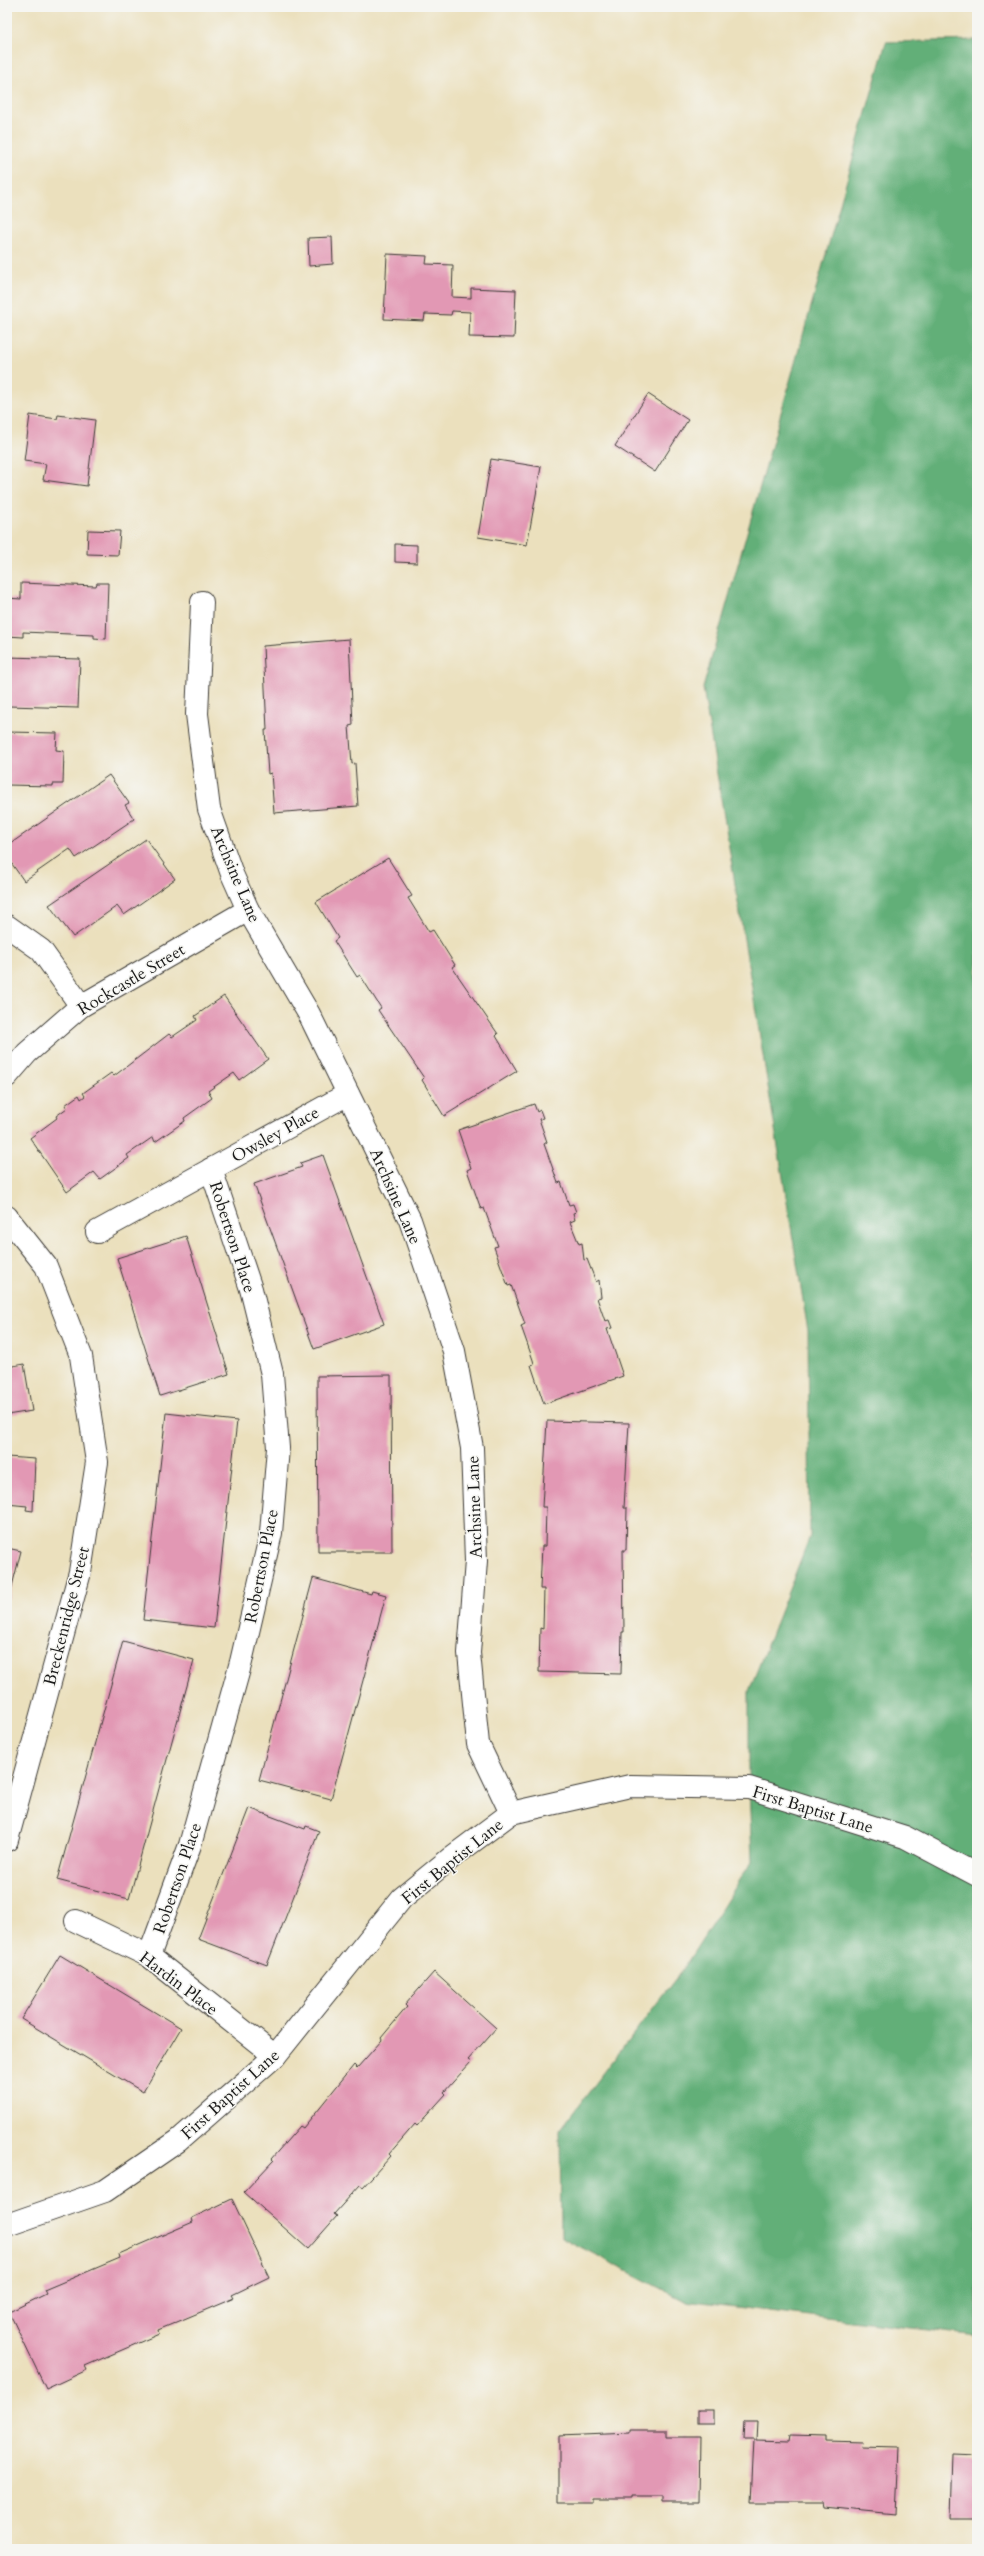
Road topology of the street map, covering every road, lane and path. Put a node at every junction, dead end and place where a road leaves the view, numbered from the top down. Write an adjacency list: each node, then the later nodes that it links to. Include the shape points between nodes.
1 (202, 602): 2 (street, Archsine Lane, via 197,714 209,809)
2 (248, 910): 4 (street, Rockcastle Street); 6 (street, Archsine Lane, via 309,1014)
3 (7, 926): 4 (street, via 42,950)
4 (81, 1006): 5 (street, Rockcastle Street, via 28,1053)
5 (7, 1076)
6 (348, 1094): 7 (street, Owsley Place); 10 (street, Archsine Lane, via 410,1220 454,1351 472,1448 476,1561 469,1652 478,1744)
7 (212, 1169): 9 (street, Owsley Place); 14 (street, Robertson Place, via 251,1289 272,1374 278,1456 271,1533 242,1662 190,1845)
8 (7, 1217): 11 (street, Breckenridge Street, via 46,1266 81,1356 97,1462 80,1572)
9 (97, 1232)
10 (511, 1813): 12 (street, First Baptist Lane, via 630,1786 749,1788 905,1837); 15 (street, First Baptist Lane, via 402,1898)
11 (7, 1840)
12 (977, 1875)
13 (76, 1921): 14 (street, Hardin Place)
14 (149, 1956): 15 (street, Hardin Place)
15 (275, 2056): 16 (street, First Baptist Lane, via 178,2142 105,2191)
16 (7, 2226)

